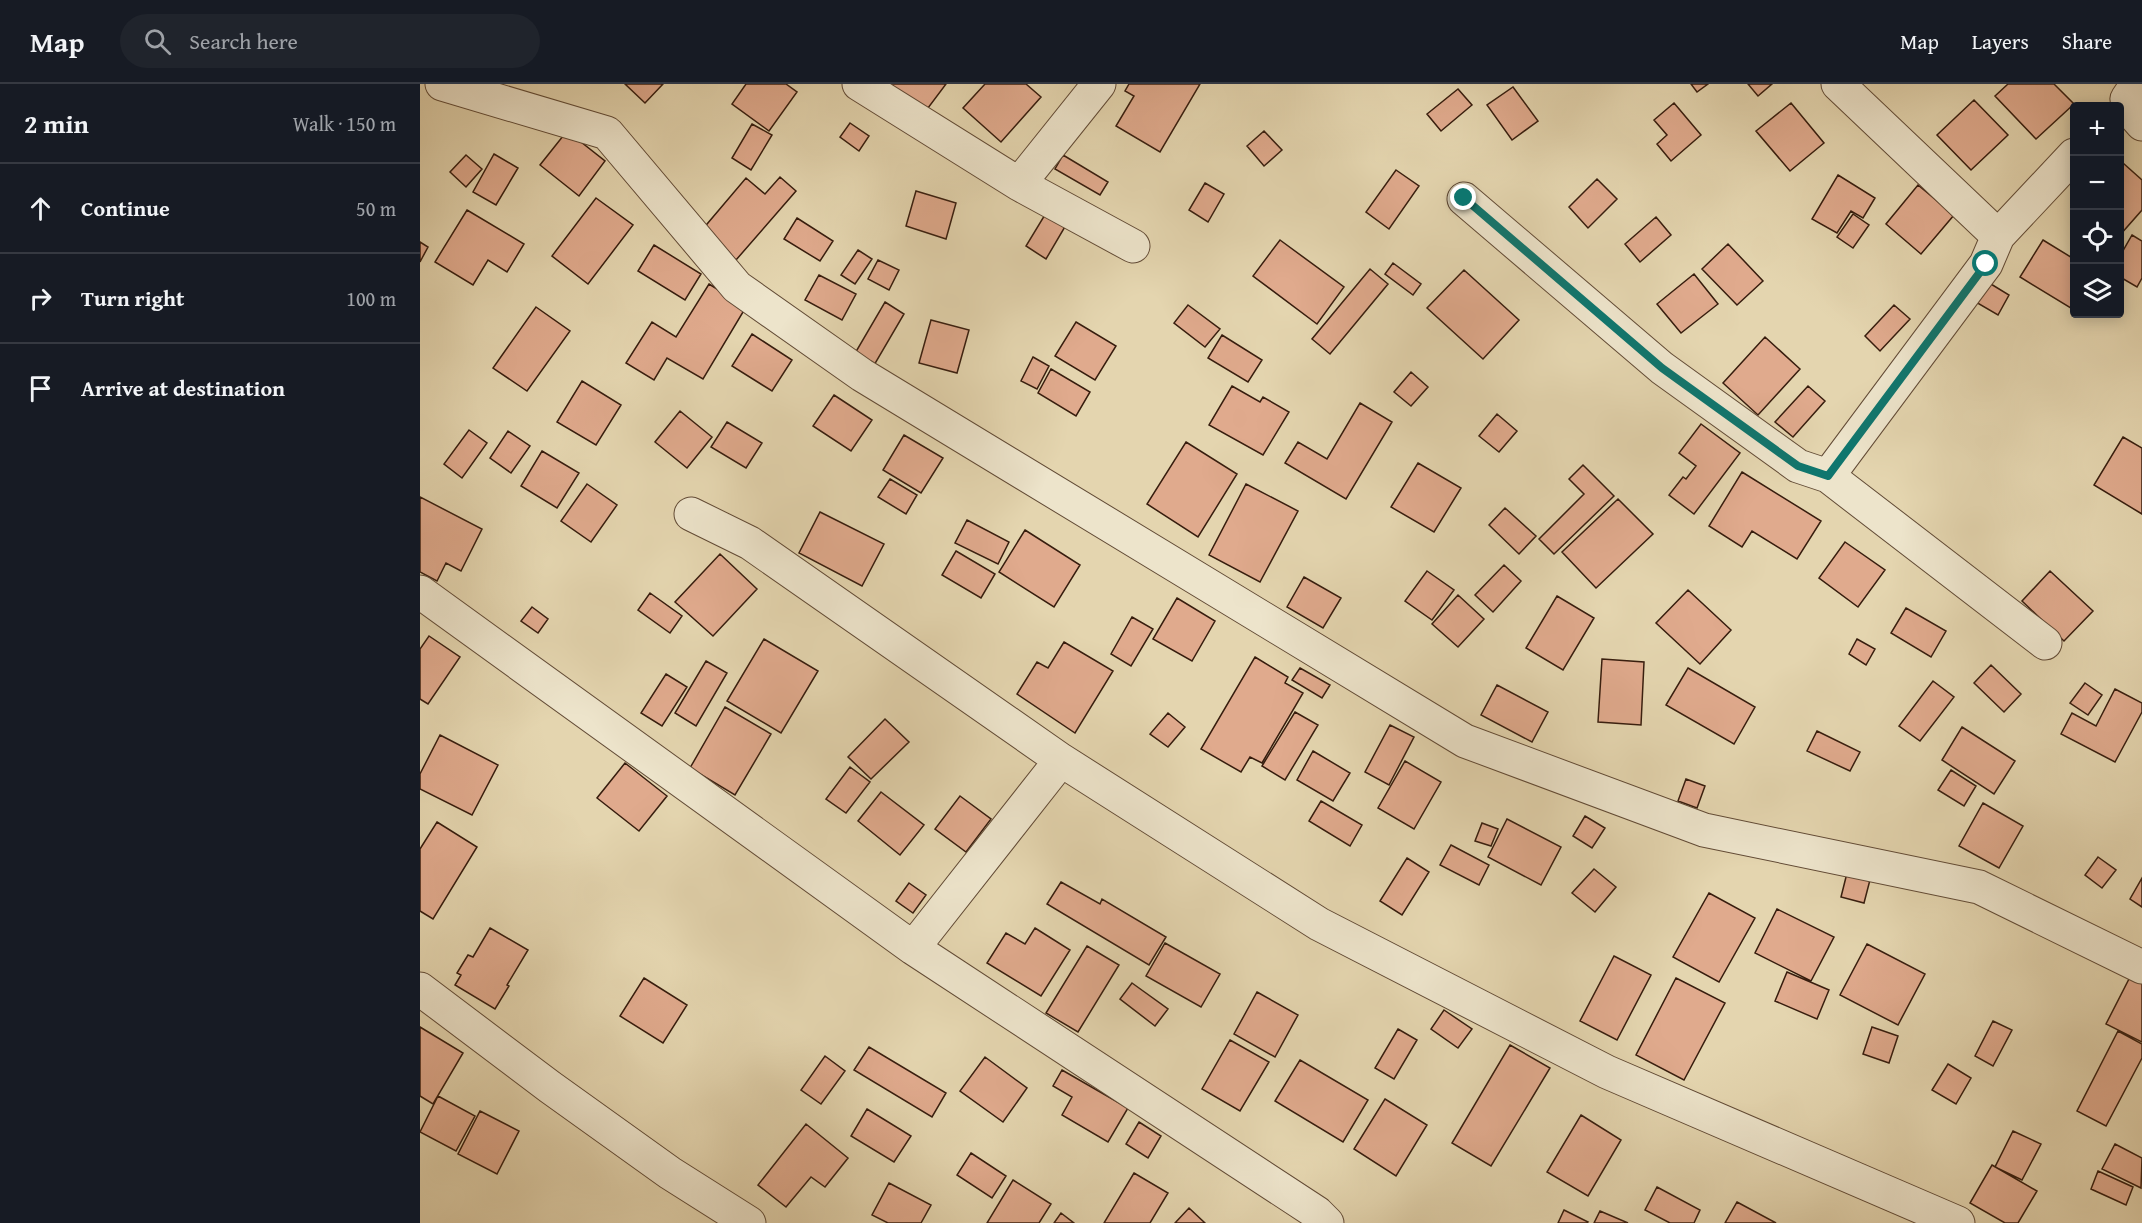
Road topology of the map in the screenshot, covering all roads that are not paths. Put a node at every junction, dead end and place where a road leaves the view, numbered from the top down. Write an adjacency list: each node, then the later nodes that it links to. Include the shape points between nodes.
1 (442, 84): 16 (street, via 607,133 737,287 862,375 1465,741 1704,830 1979,887)
2 (858, 84): 6 (street)
3 (1099, 84): 6 (street)
4 (1838, 84): 8 (street)
5 (2073, 156): 8 (street)
6 (1018, 184): 9 (street)
7 (1464, 198): 10 (street, via 1662,368 1798,466)
8 (1998, 236): 10 (street, via 1986,264)
9 (1132, 246)
10 (1828, 476): 13 (street)
11 (691, 514): 14 (street, via 750,543)
12 (420, 592): 15 (street)
13 (2045, 644)
14 (1061, 760): 15 (street); 20 (street, via 1319,924 1607,1072)
15 (912, 948): 19 (street)
16 (2142, 967)
17 (420, 989): 18 (street, via 670,1173)
18 (749, 1223)
19 (1328, 1223)
20 (1958, 1223)

